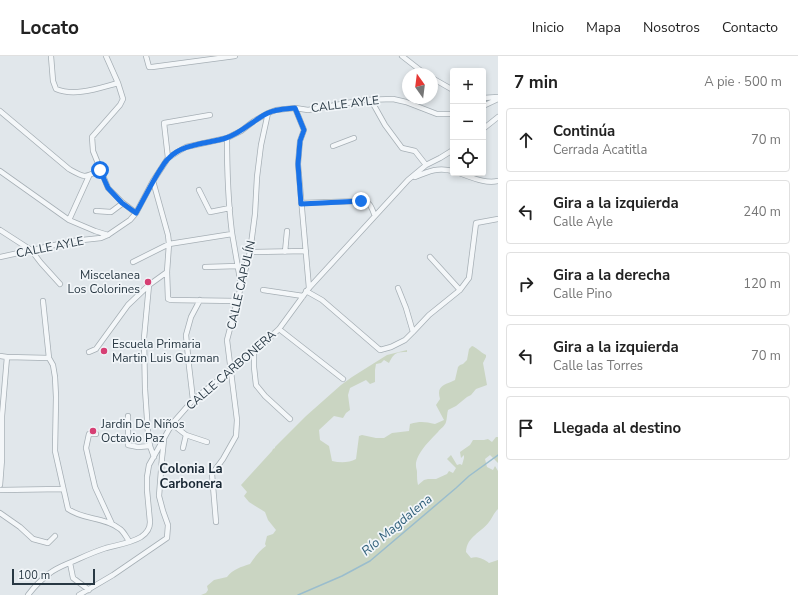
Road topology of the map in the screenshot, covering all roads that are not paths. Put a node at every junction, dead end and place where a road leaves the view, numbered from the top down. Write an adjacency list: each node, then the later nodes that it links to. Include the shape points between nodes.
1 (51, 56): 8 (street, via 56,89 80,92)
2 (106, 56): 8 (street)
3 (146, 56): 4 (street, via 149,67)
4 (236, 56)
5 (402, 57): 6 (street)
6 (418, 68)
7 (438, 81): 9 (street)
8 (118, 83): 27 (street, via 123,99 92,137 93,151)
9 (450, 88)
10 (486, 98): 11 (street)
11 (498, 98): 13 (street)
12 (371, 100): 14 (street, CALLE AYLE, via 308,110); 17 (street, CALLE AYLE, via 392,99 437,114); 26 (street, via 402,148 415,151)
13 (486, 104)
14 (295, 108): 16 (street, CALLE AYLE); 37 (street, via 304,130 300,141 298,164)
15 (0, 111): 30 (street, via 69,169 80,175)
16 (268, 113): 21 (street, CALLE AYLE); 50 (street, CALLE CAPULÍN, via 259,158)
17 (450, 114)
18 (210, 115): 25 (street, via 164,123)
19 (498, 117): 20 (street)
20 (486, 127)
21 (227, 138): 25 (street, CALLE AYLE, via 186,147); 38 (street, CALLE CAPULÍN)
22 (354, 138): 23 (street)
23 (333, 146)
24 (450, 152): 26 (street)
25 (168, 158): 33 (street, CALLE AYLE)
26 (426, 166): 32 (street)
27 (100, 170): 30 (street); 36 (street, via 108,188)
28 (450, 170): 32 (street, via 429,170)
29 (0, 171): 43 (street)
30 (89, 176): 43 (street, CALLE AYLE)
31 (468, 176): 34 (street, via 482,181)
32 (408, 180): 41 (street, CALLE CARBONERA)
33 (153, 181): 40 (street, CALLE AYLE); 48 (street)
34 (498, 181)
35 (198, 190): 38 (street, via 210,212)
36 (122, 203): 39 (street, via 111,212); 40 (street)
37 (301, 204): 41 (street, via 361,201 369,204); 52 (street)
38 (230, 208): 46 (street, CALLE CAPULÍN)
39 (96, 211)
40 (136, 213): 47 (street, CALLE AYLE)
41 (375, 216): 65 (street, CALLE CARBONERA)
42 (498, 219): 64 (street, via 476,223 469,278)
43 (69, 220): 47 (street)
44 (0, 230): 49 (street)
45 (287, 231): 51 (street)
46 (232, 234): 48 (street); 56 (street, CALLE CAPULÍN)
47 (108, 235): 49 (street, CALLE AYLE)
48 (169, 244): 55 (street); 58 (street)
49 (31, 250): 53 (street, CALLE AYLE); 59 (street)
50 (250, 252): 51 (street); 61 (street, CALLE CAPULÍN)
51 (285, 252): 52 (street)
52 (306, 252): 65 (street)
53 (0, 256)
54 (430, 257): 64 (street)
55 (133, 262)
56 (238, 266): 57 (street); 61 (street, CALLE CAPULÍN)
57 (204, 267)
58 (167, 272): 60 (street); 66 (street, via 168,299)
59 (60, 284)
60 (149, 285): 71 (street, via 128,305 96,349); 86 (street, via 144,338)
61 (242, 286): 68 (street, CALLE CAPULÍN)
62 (398, 288): 70 (street)
63 (263, 290): 65 (street)
64 (460, 290): 70 (street, via 429,315)
65 (306, 292): 69 (street, CALLE CARBONERA); 70 (street, via 322,300 380,350 405,340)
66 (200, 300): 68 (street); 78 (street, via 191,317 186,335)
67 (43, 301): 75 (street)
68 (238, 301): 76 (street, CALLE CAPULÍN, via 228,340)
69 (278, 329): 72 (street, CALLE CARBONERA); 77 (street)
70 (413, 332)
71 (89, 352)
72 (254, 352): 76 (street, CALLE CARBONERA); 80 (street, via 256,385)
73 (0, 356): 74 (street)
74 (7, 357): 75 (street); 89 (street)
75 (49, 358): 90 (street, via 53,365 56,397 55,451)
76 (231, 370): 78 (street, CALLE CARBONERA); 93 (street, CALLE CAPULÍN, via 237,420 236,436 212,474)
77 (343, 379)
78 (193, 400): 81 (street, CALLE CARBONERA)
79 (128, 416): 86 (street, via 128,445)
80 (290, 419)
81 (172, 424): 83 (street); 84 (street, CALLE CARBONERA)
82 (96, 434): 94 (street, via 89,434 86,448 95,487)
83 (186, 435): 85 (street); 87 (street)
84 (165, 436): 88 (street, CALLE CARBONERA); 98 (street, via 159,496 168,525 167,538)
85 (207, 442)
86 (150, 446): 88 (street)
87 (183, 448)
88 (154, 457): 96 (street, CALLE CARBONERA, via 147,477 150,527 142,536)
89 (0, 485)
90 (64, 489): 91 (street); 94 (street, via 66,505 70,511)
91 (0, 490)
92 (0, 513): 95 (street, via 33,539 48,543)
93 (216, 522)
94 (112, 524): 96 (street, via 120,529)
95 (56, 536)
96 (129, 542): 97 (street, CALLE CARBONERA, via 105,548)
97 (70, 563): 98 (street, via 73,578); 99 (street, CALLE CARBONERA, via 49,573)
98 (90, 590): 100 (street)
99 (28, 595)
100 (80, 595)

